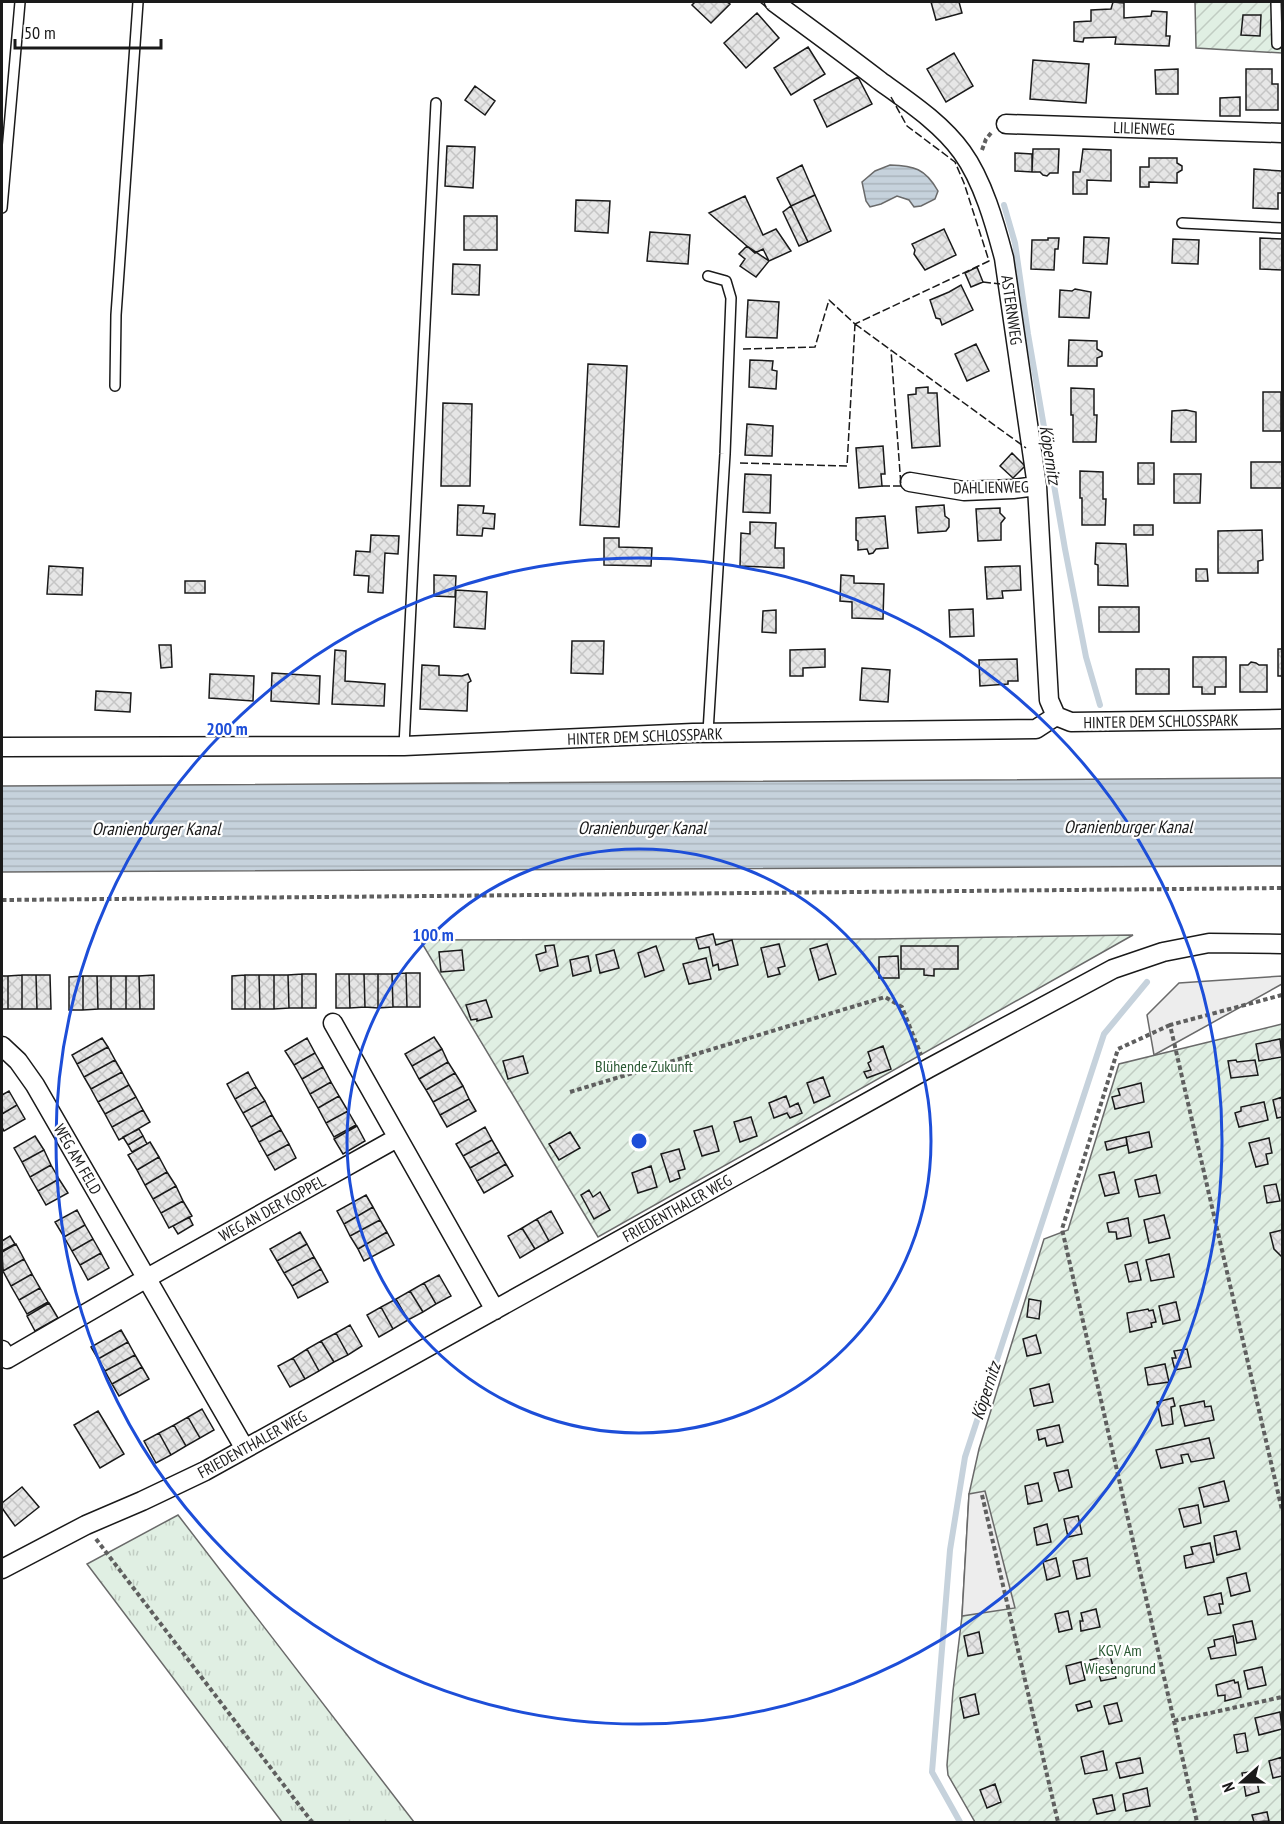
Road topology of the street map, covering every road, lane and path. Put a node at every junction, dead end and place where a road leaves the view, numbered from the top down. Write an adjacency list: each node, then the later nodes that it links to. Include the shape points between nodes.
1 (21, 2): 10 (lane)
2 (138, 2): 14 (lane, via 116,315)
3 (774, 2): 9 (street, ASTERNWEG, via 919,110 947,134)
4 (1275, 2): 5 (lane)
5 (1276, 44)
6 (436, 103): 20 (lane)
7 (1006, 124): 8 (street, LILIENWEG); 9 (path, via 995,128 986,139)
8 (1282, 133)
9 (975, 173): 16 (street, ASTERNWEG, via 1004,258)
10 (2, 208)
11 (1182, 223): 12 (lane)
12 (1282, 228)
13 (708, 276): 19 (lane, via 726,281 731,298)
14 (115, 386)
15 (910, 482): 16 (street, DAHLIENWEG, via 964,491)
16 (1037, 486): 17 (street, ASTERNWEG, via 1049,700)
17 (1056, 716): 18 (street, HINTER DEM SCHLOSSPARK, via 1071,722); 19 (street, HINTER DEM SCHLOSSPARK, via 1036,729)
18 (1282, 719)
19 (708, 732): 20 (street, HINTER DEM SCHLOSSPARK)
20 (404, 746): 21 (street, HINTER DEM SCHLOSSPARK)
21 (2, 747)
22 (1282, 888): 23 (path)
23 (2, 900)
24 (1282, 944): 29 (street, FRIEDENTHALER WEG, via 1209,943 1163,952 1113,969)
25 (1282, 995): 27 (path)
26 (333, 1023): 31 (street)
27 (1170, 1025): 37 (path); 41 (path, via 1118,1048 1062,1229)
28 (2, 1046): 32 (street, WEG AM FELD, via 35,1085)
29 (929, 1068): 30 (path, via 902,1007 885,997); 33 (street, FRIEDENTHALER WEG)
30 (570, 1092)
31 (397, 1138): 32 (street, WEG AN DER KOPPEL); 33 (street)
32 (147, 1278): 34 (street, via 7,1359); 35 (street, WEG AM FELD)
33 (495, 1310): 35 (street, FRIEDENTHALER WEG)
34 (2, 1350)
35 (245, 1449): 38 (street, FRIEDENTHALER WEG)
36 (982, 1495): 43 (path)
37 (1282, 1510)
38 (86, 1525): 39 (street, FRIEDENTHALER WEG); 42 (path)
39 (2, 1569)
40 (1282, 1697): 41 (path)
41 (1174, 1721): 44 (path)
42 (312, 1822)
43 (1058, 1822)
44 (1197, 1822)

